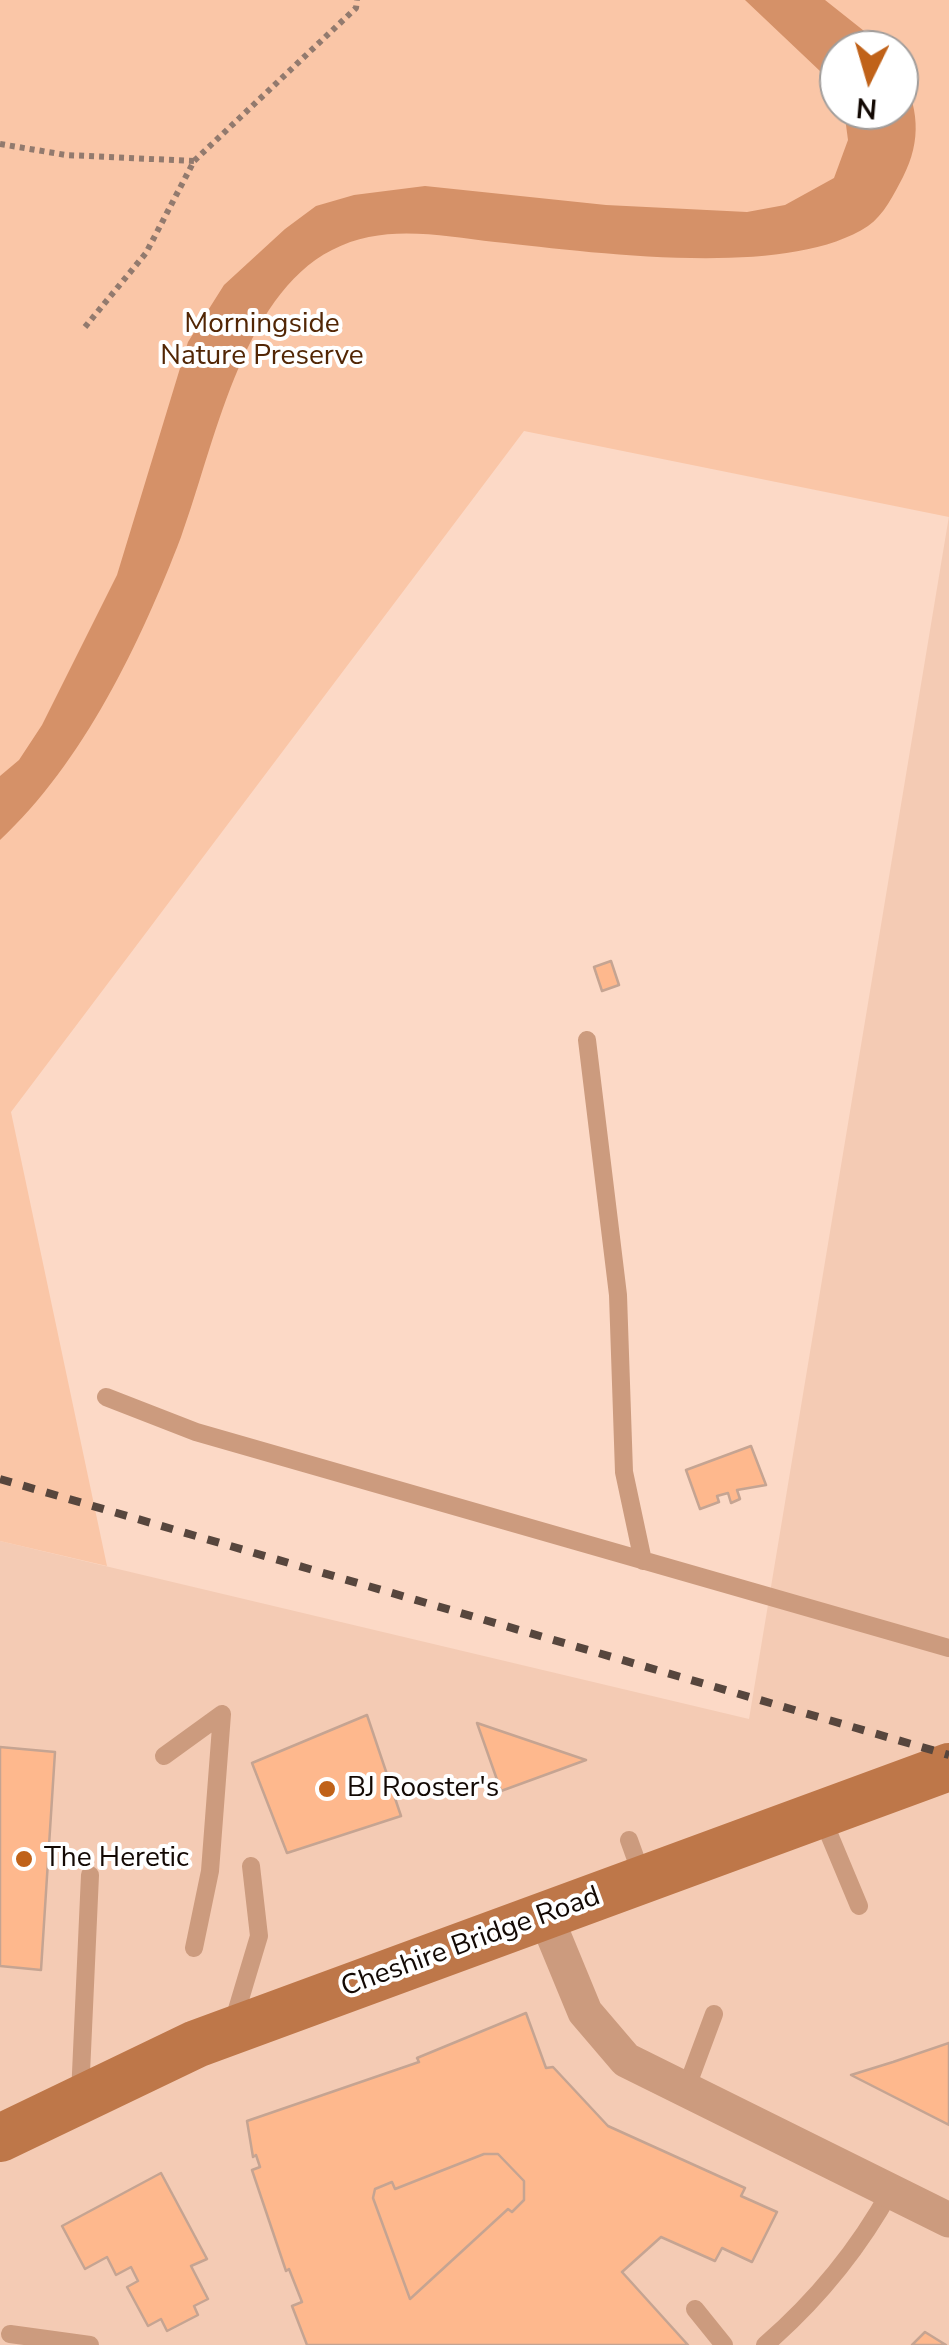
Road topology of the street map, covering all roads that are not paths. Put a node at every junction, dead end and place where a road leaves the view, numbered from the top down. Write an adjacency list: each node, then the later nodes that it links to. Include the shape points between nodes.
1 (587, 1040): 3 (lane, via 618,1295 624,1472)
2 (106, 1397): 3 (lane, via 196,1432)
3 (644, 1561): 4 (lane)
4 (949, 1648)
5 (164, 1756): 12 (lane, via 222,1714 210,1871)
6 (949, 1767): 7 (main road, Cheshire Bridge Road)
7 (825, 1813): 10 (lane); 11 (main road, Cheshire Bridge Road, via 636,1860)
8 (251, 1866): 14 (lane, via 259,1936)
9 (90, 1875): 16 (lane)
10 (860, 1906)
11 (545, 1915): 14 (main road, Cheshire Bridge Road); 15 (street, via 602,2037 626,2060)
12 (194, 1948)
13 (714, 2014): 15 (lane)
14 (230, 2031): 16 (main road, Cheshire Bridge Road)
15 (685, 2092): 18 (street)
16 (80, 2096): 17 (main road, Cheshire Bridge Road)
17 (0, 2138)
18 (891, 2190): 19 (street); 24 (lane, via 861,2244)
19 (949, 2220)
20 (695, 2309): 23 (lane)
21 (6, 2332): 22 (lane)
22 (90, 2345)
23 (724, 2345)
24 (764, 2345)

